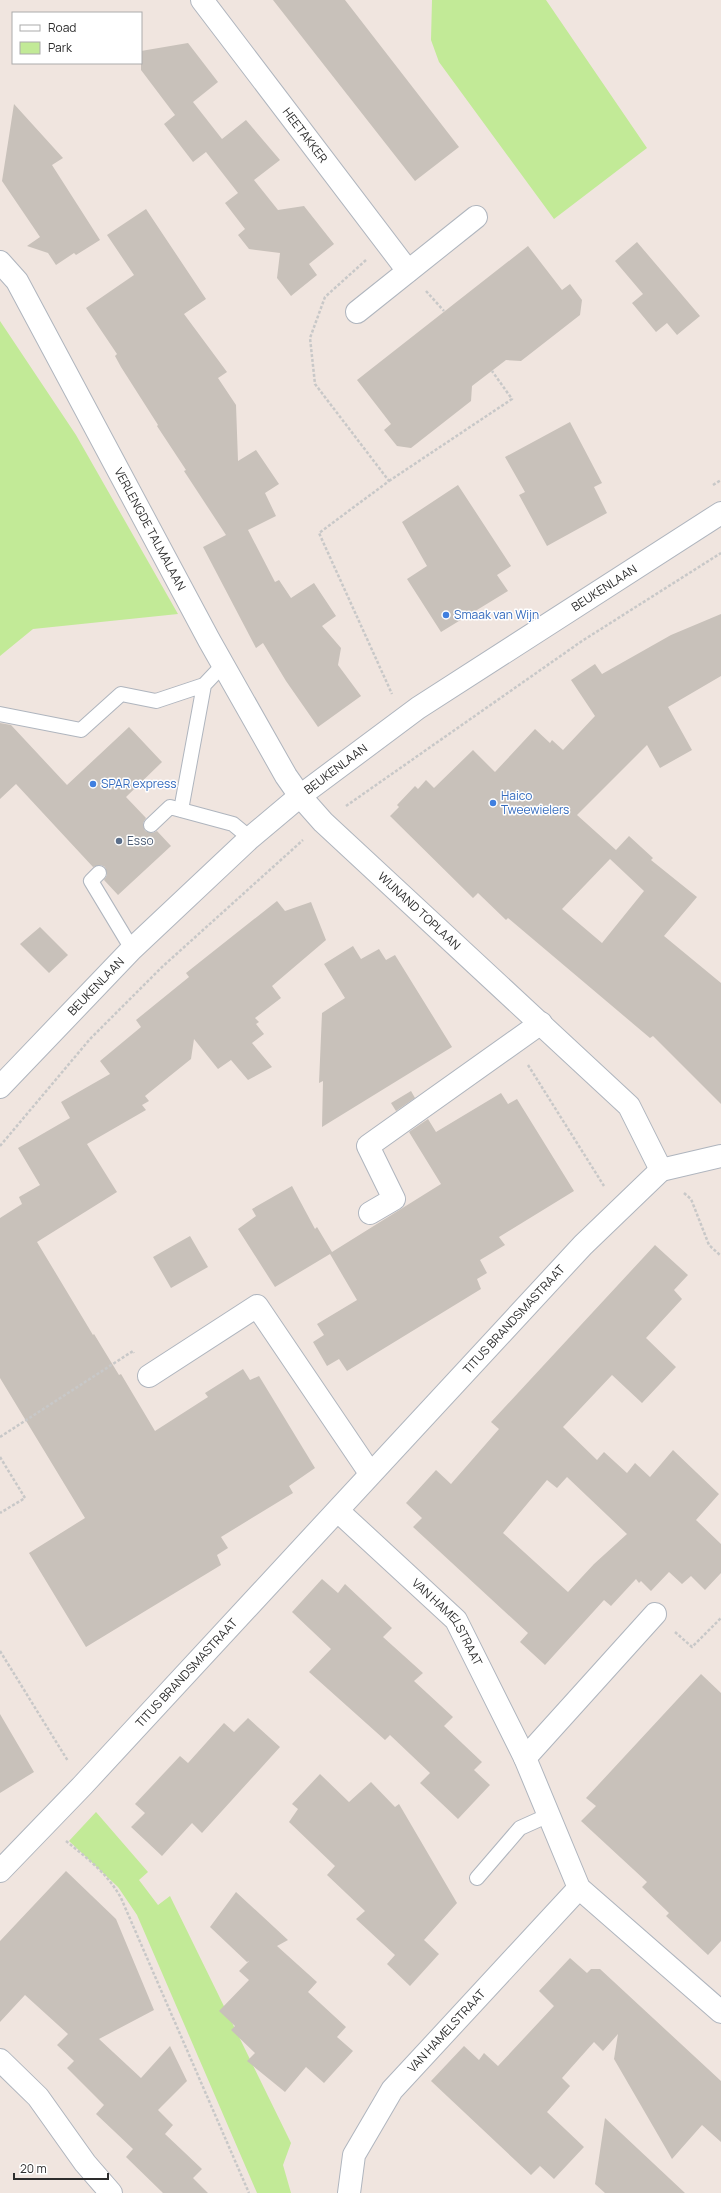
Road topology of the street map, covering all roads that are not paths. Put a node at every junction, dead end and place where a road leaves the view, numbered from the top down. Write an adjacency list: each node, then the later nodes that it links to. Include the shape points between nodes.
1 (202, 0): 4 (street, HEETAKKER)
2 (476, 217): 4 (street)
3 (0, 262): 7 (street, VERLENGDE TALMALAAN, via 17,281)
4 (408, 271): 5 (street)
5 (357, 312)
6 (721, 513): 10 (street, BEUKENLAAN, via 418,708)
7 (223, 665): 8 (lane); 10 (street, VERLENGDE TALMALAAN)
8 (204, 684): 9 (lane, via 156,701 120,694 81,730); 11 (lane)
9 (0, 714)
10 (300, 796): 13 (street, BEUKENLAAN); 16 (street, WIJNAND TOPLAAN, via 323,822)
11 (181, 810): 12 (lane, via 170,807); 13 (lane, via 233,824)
12 (151, 825)
13 (250, 838): 15 (street, BEUKENLAAN)
14 (99, 873): 15 (lane, via 91,881)
15 (132, 949): 17 (street, BEUKENLAAN)
16 (541, 1023): 19 (street, WIJNAND TOPLAAN, via 629,1106); 20 (street, via 368,1146 394,1199)
17 (0, 1087)
18 (721, 1156): 19 (street)
19 (661, 1170): 22 (street, TITUS BRANDSMASTRAAT, via 583,1245)
20 (370, 1213)
21 (150, 1376): 22 (street, via 257,1306)
22 (370, 1473): 23 (street, TITUS BRANDSMASTRAAT)
23 (338, 1511): 25 (street, VAN HAMELSTRAAT, via 456,1620); 27 (street, TITUS BRANDSMASTRAAT)
24 (655, 1614): 25 (street)
25 (525, 1758): 26 (street, VAN HAMELSTRAAT)
26 (549, 1815): 28 (lane, via 520,1828); 29 (street, VAN HAMELSTRAAT)
27 (0, 1871)
28 (477, 1878)
29 (580, 1888): 30 (street, VAN HAMELSTRAAT); 33 (street, VAN HAMELSTRAAT, via 392,2090 354,2155)
30 (721, 2012)
31 (0, 2060): 32 (street, via 38,2097 85,2163)
32 (112, 2193)
33 (349, 2193)

